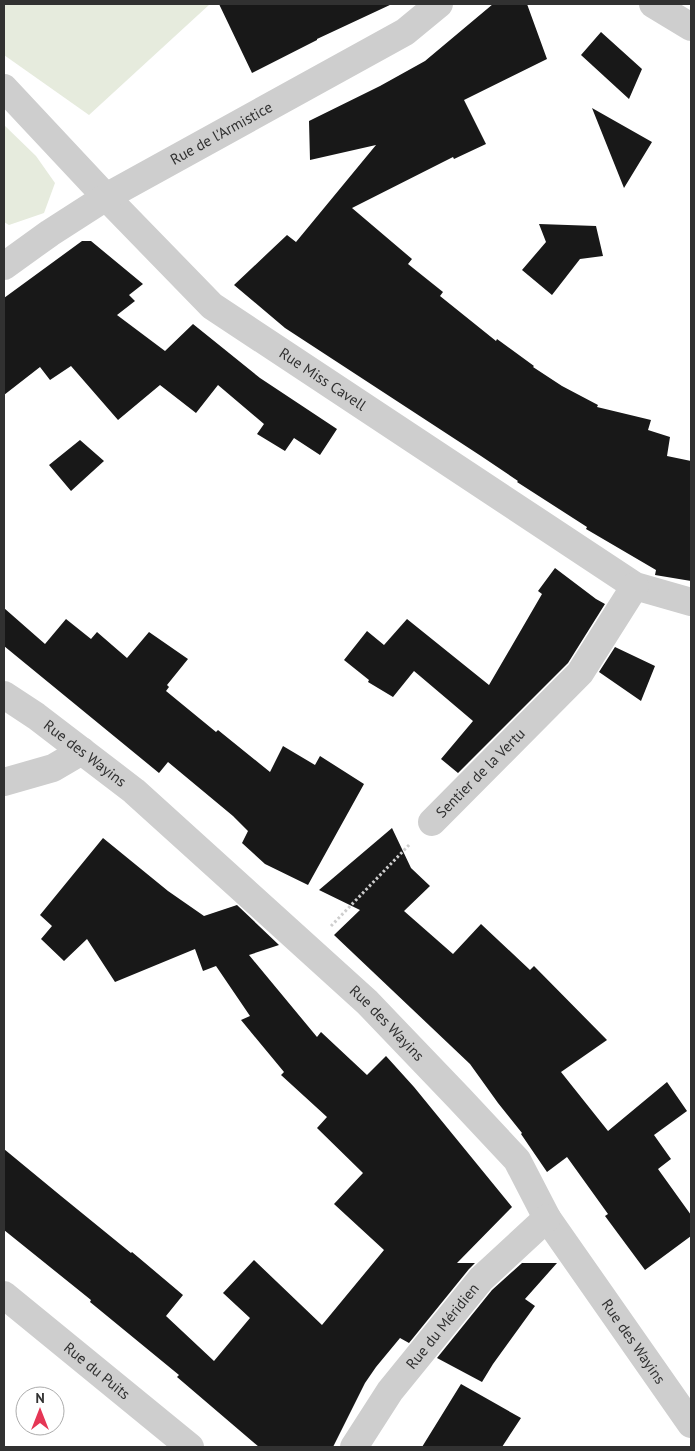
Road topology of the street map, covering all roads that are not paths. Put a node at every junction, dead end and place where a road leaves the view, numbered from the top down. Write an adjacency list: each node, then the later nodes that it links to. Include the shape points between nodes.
1 (439, 4): 5 (street, Rue de l'Armistice, via 406,32)
2 (653, 4): 3 (street)
3 (691, 28)
4 (4, 88): 5 (street, Rue Miss Cavell)
5 (106, 197): 6 (street, Rue de l'Armistice); 7 (street, Rue Miss Cavell, via 212,306)
6 (4, 266)
7 (635, 586): 8 (street, Rue Miss Cavell); 12 (street, Sentier de la Vertu, via 580,673)
8 (691, 602)
9 (4, 695): 10 (street, Rue des Wayins)
10 (82, 751): 11 (street, via 53,768); 13 (street, Rue des Wayins, via 134,791 367,1002 517,1160)
11 (4, 782)
12 (432, 822)
13 (547, 1218): 15 (street, Rue des Wayins); 17 (street, Rue du Méridien, via 481,1279 390,1391)
14 (4, 1295): 16 (street, Rue du Puits)
15 (691, 1424)
16 (190, 1447)
17 (354, 1447)

